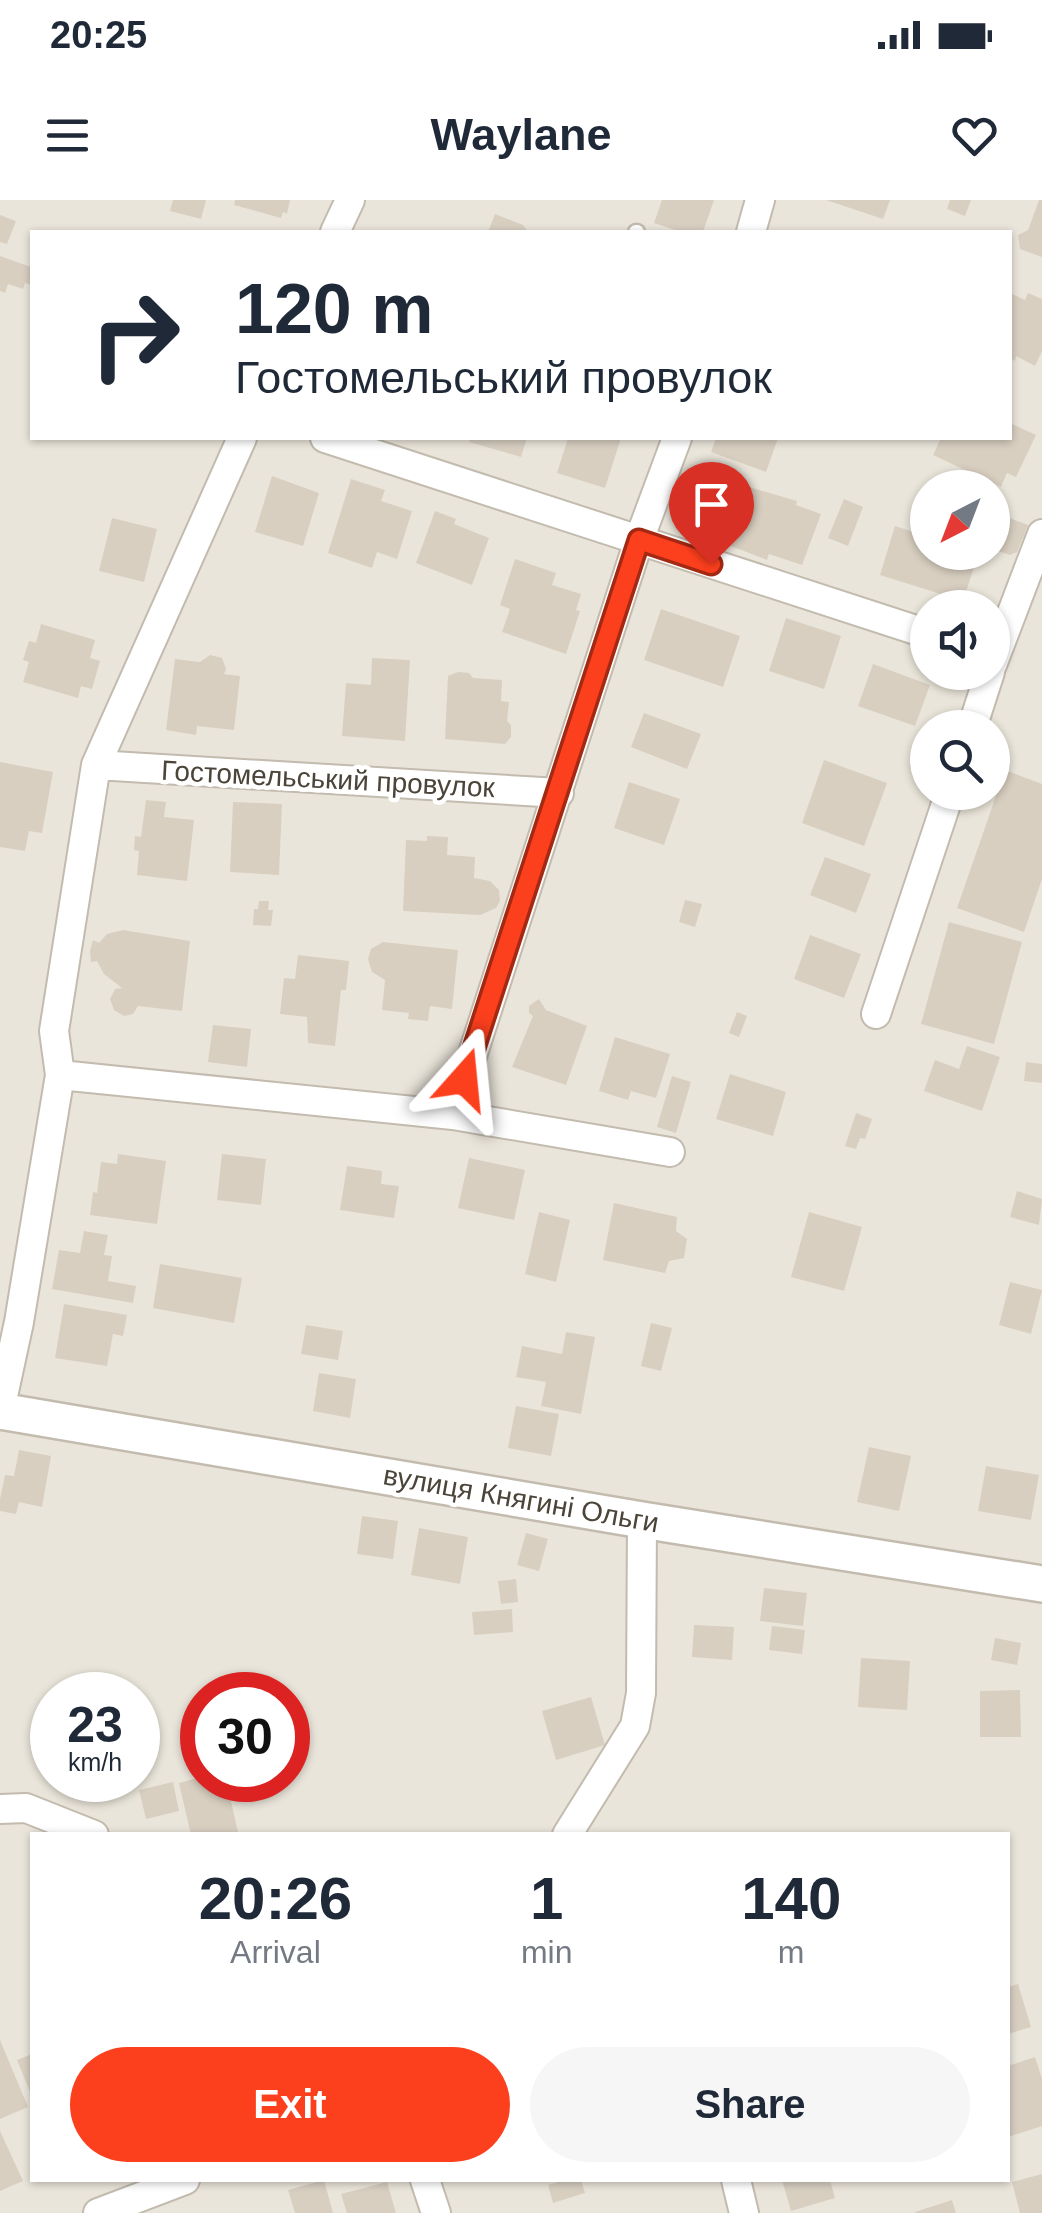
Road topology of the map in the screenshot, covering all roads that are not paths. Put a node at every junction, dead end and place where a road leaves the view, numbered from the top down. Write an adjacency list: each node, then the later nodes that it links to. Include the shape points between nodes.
1 (350, 200): 3 (street)
2 (760, 200): 4 (street)
3 (336, 230)
4 (752, 230)
5 (241, 440): 12 (street)
6 (330, 440): 9 (street)
7 (677, 440): 9 (street)
8 (1042, 534): 10 (street)
9 (639, 540): 11 (street); 13 (street)
10 (1010, 618)
11 (910, 628)
12 (96, 765): 13 (street, Гостомельський провулок); 16 (street, via 54,1032)
13 (559, 793): 17 (street)
14 (944, 810): 15 (street)
15 (876, 1014)
16 (60, 1074): 17 (street); 19 (street)
17 (452, 1115): 18 (street)
18 (670, 1152)
19 (0, 1410): 20 (street, вулиця Княгині Ольги)
20 (642, 1520): 21 (street, вулиця Княгині Ольги); 24 (street, via 641,1694 634,1726)
21 (1042, 1584)
22 (0, 1809): 23 (street, via 26,1808)
23 (86, 1832)
24 (570, 1832)
25 (180, 2182): 28 (street)
26 (426, 2182): 29 (street)
27 (736, 2182): 30 (street)
28 (98, 2213)
29 (436, 2213)
30 (744, 2213)

